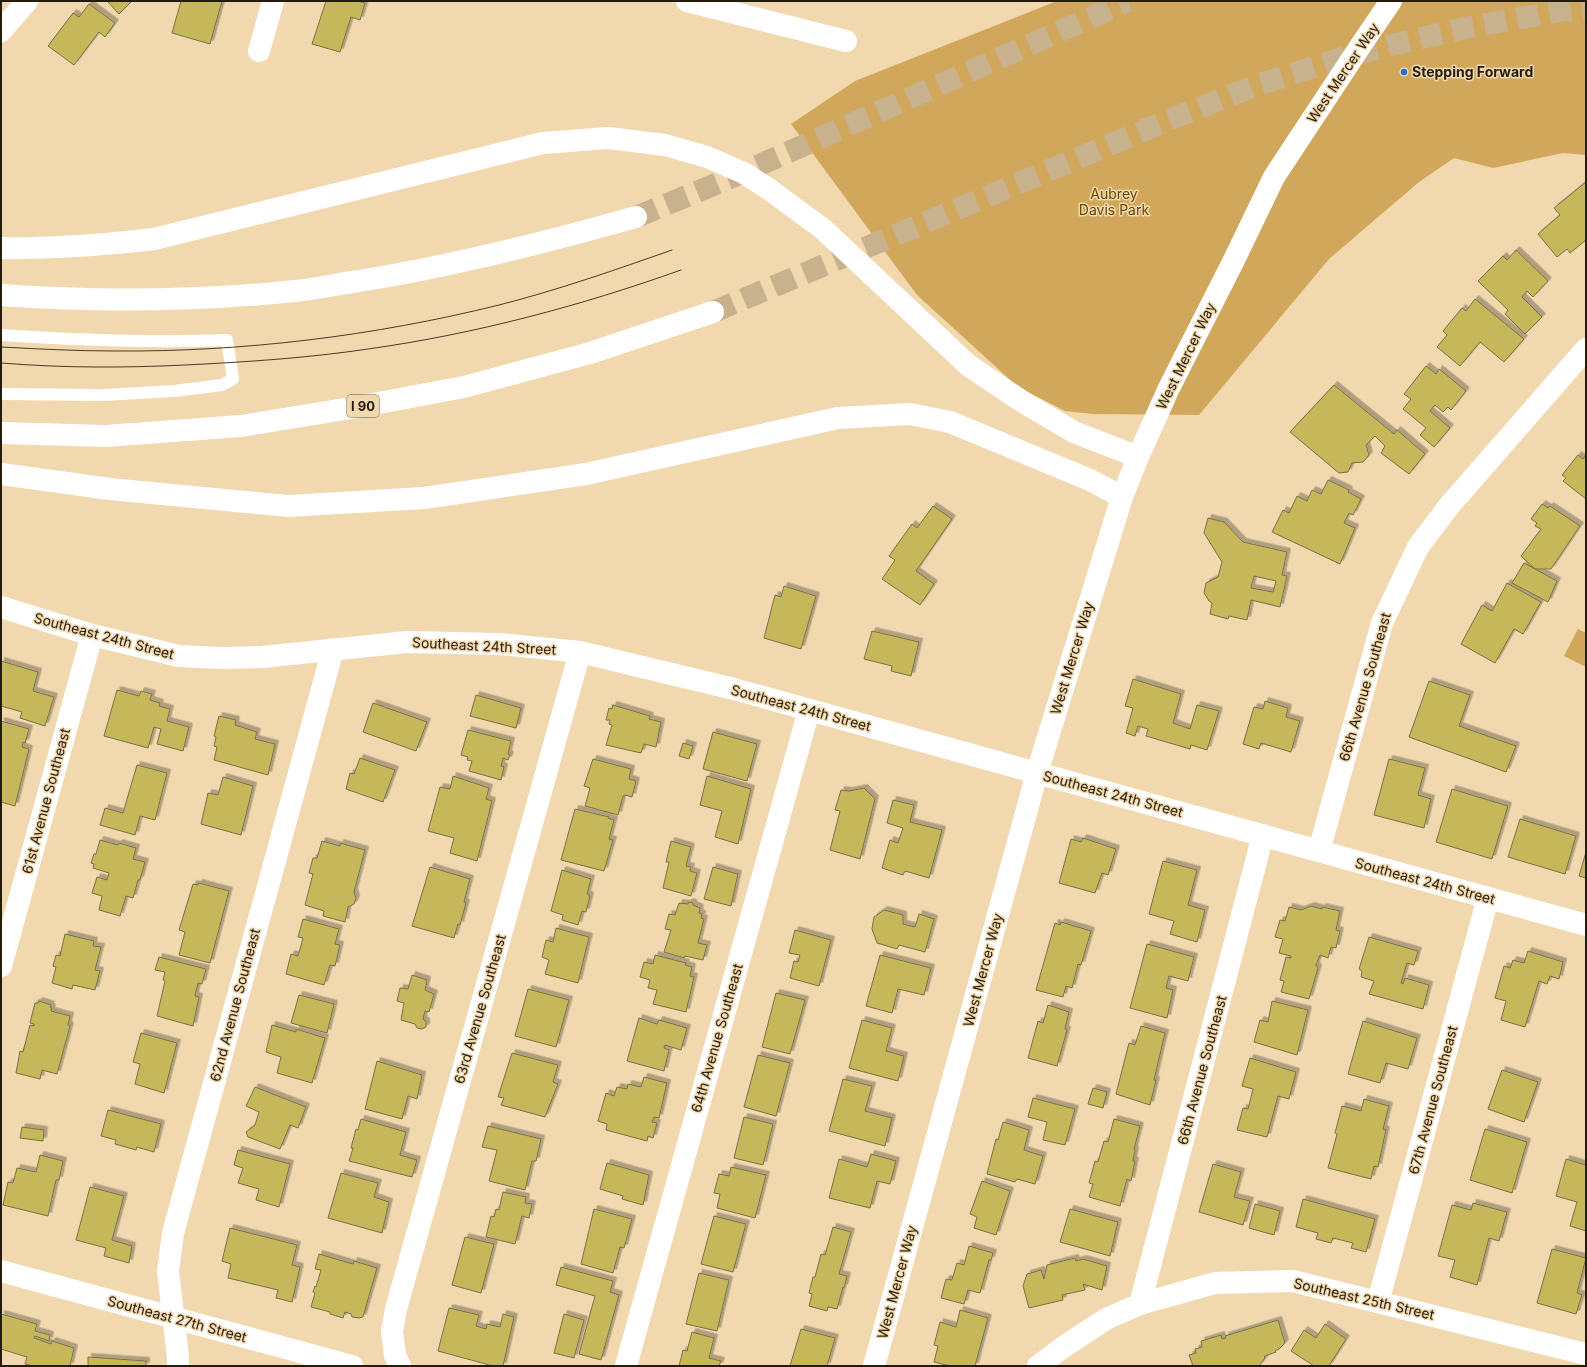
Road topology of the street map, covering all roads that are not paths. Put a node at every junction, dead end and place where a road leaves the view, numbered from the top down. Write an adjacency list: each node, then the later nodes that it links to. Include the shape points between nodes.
1 (27, 1): 5 (main road)
2 (273, 1): 7 (main road)
3 (687, 1): 6 (main road)
4 (1391, 1): 16 (main road, West Mercer Way, via 1274,177 1169,388)
5 (1, 32)
6 (846, 42)
7 (259, 51)
8 (636, 217): 10 (main road, via 553,241 476,258 296,291 149,300)
9 (4, 248): 16 (main road, via 61,248 154,238 543,143 608,138 665,145 707,157 744,173 770,190 823,229 968,365 1074,432)
10 (1, 295)
11 (713, 312): 15 (main road, I 90, via 590,353 464,387 357,408 241,426 106,436)
12 (1, 335): 14 (lane, via 169,342 227,340 233,379 222,385 103,396)
13 (1586, 349): 26 (main road, 66th Avenue Southeast, via 1449,506 1418,548 1382,623)
14 (1, 394)
15 (1, 433)
16 (1138, 457): 18 (main road, West Mercer Way)
17 (1, 474): 18 (main road, via 110,489 288,506 424,498 586,474 838,418 910,414 950,422 1085,478)
18 (1122, 497): 24 (main road, West Mercer Way)
19 (1, 607): 20 (main road, Southeast 24th Street)
20 (92, 635): 21 (main road, Southeast 24th Street, via 179,656 262,657); 29 (main road, 61st Avenue Southeast)
21 (333, 649): 22 (main road, Southeast 24th Street, via 407,642 500,644); 33 (main road, 62nd Avenue Southeast, via 173,1233 168,1271)
22 (580, 652): 23 (main road, Southeast 24th Street); 37 (main road, 63rd Avenue Southeast, via 396,1309 392,1331 395,1355)
23 (809, 710): 24 (main road, Southeast 24th Street); 38 (main road, 64th Avenue Southeast)
24 (1037, 773): 25 (main road, Southeast 24th Street); 39 (main road, West Mercer Way)
25 (1263, 836): 26 (main road, Southeast 24th Street); 32 (main road, 66th Avenue Southeast)
26 (1319, 851): 27 (main road, Southeast 24th Street)
27 (1488, 898): 28 (main road, Southeast 24th Street); 31 (main road, 67th Avenue Southeast)
28 (1586, 925)
29 (1, 966)
30 (1, 1271): 33 (main road, Southeast 27th Street)
31 (1378, 1302): 32 (main road, Southeast 25th Street, via 1293,1281 1215,1283); 34 (main road, Southeast 25th Street)
32 (1140, 1304): 40 (main road, Southeast 25th Street, via 1106,1319)
33 (173, 1318): 35 (main road, 62nd Avenue Southeast); 36 (main road, Southeast 27th Street)
34 (1586, 1354)
35 (178, 1366)
36 (352, 1366)
37 (400, 1366)
38 (626, 1366)
39 (874, 1366)
40 (1038, 1366)

